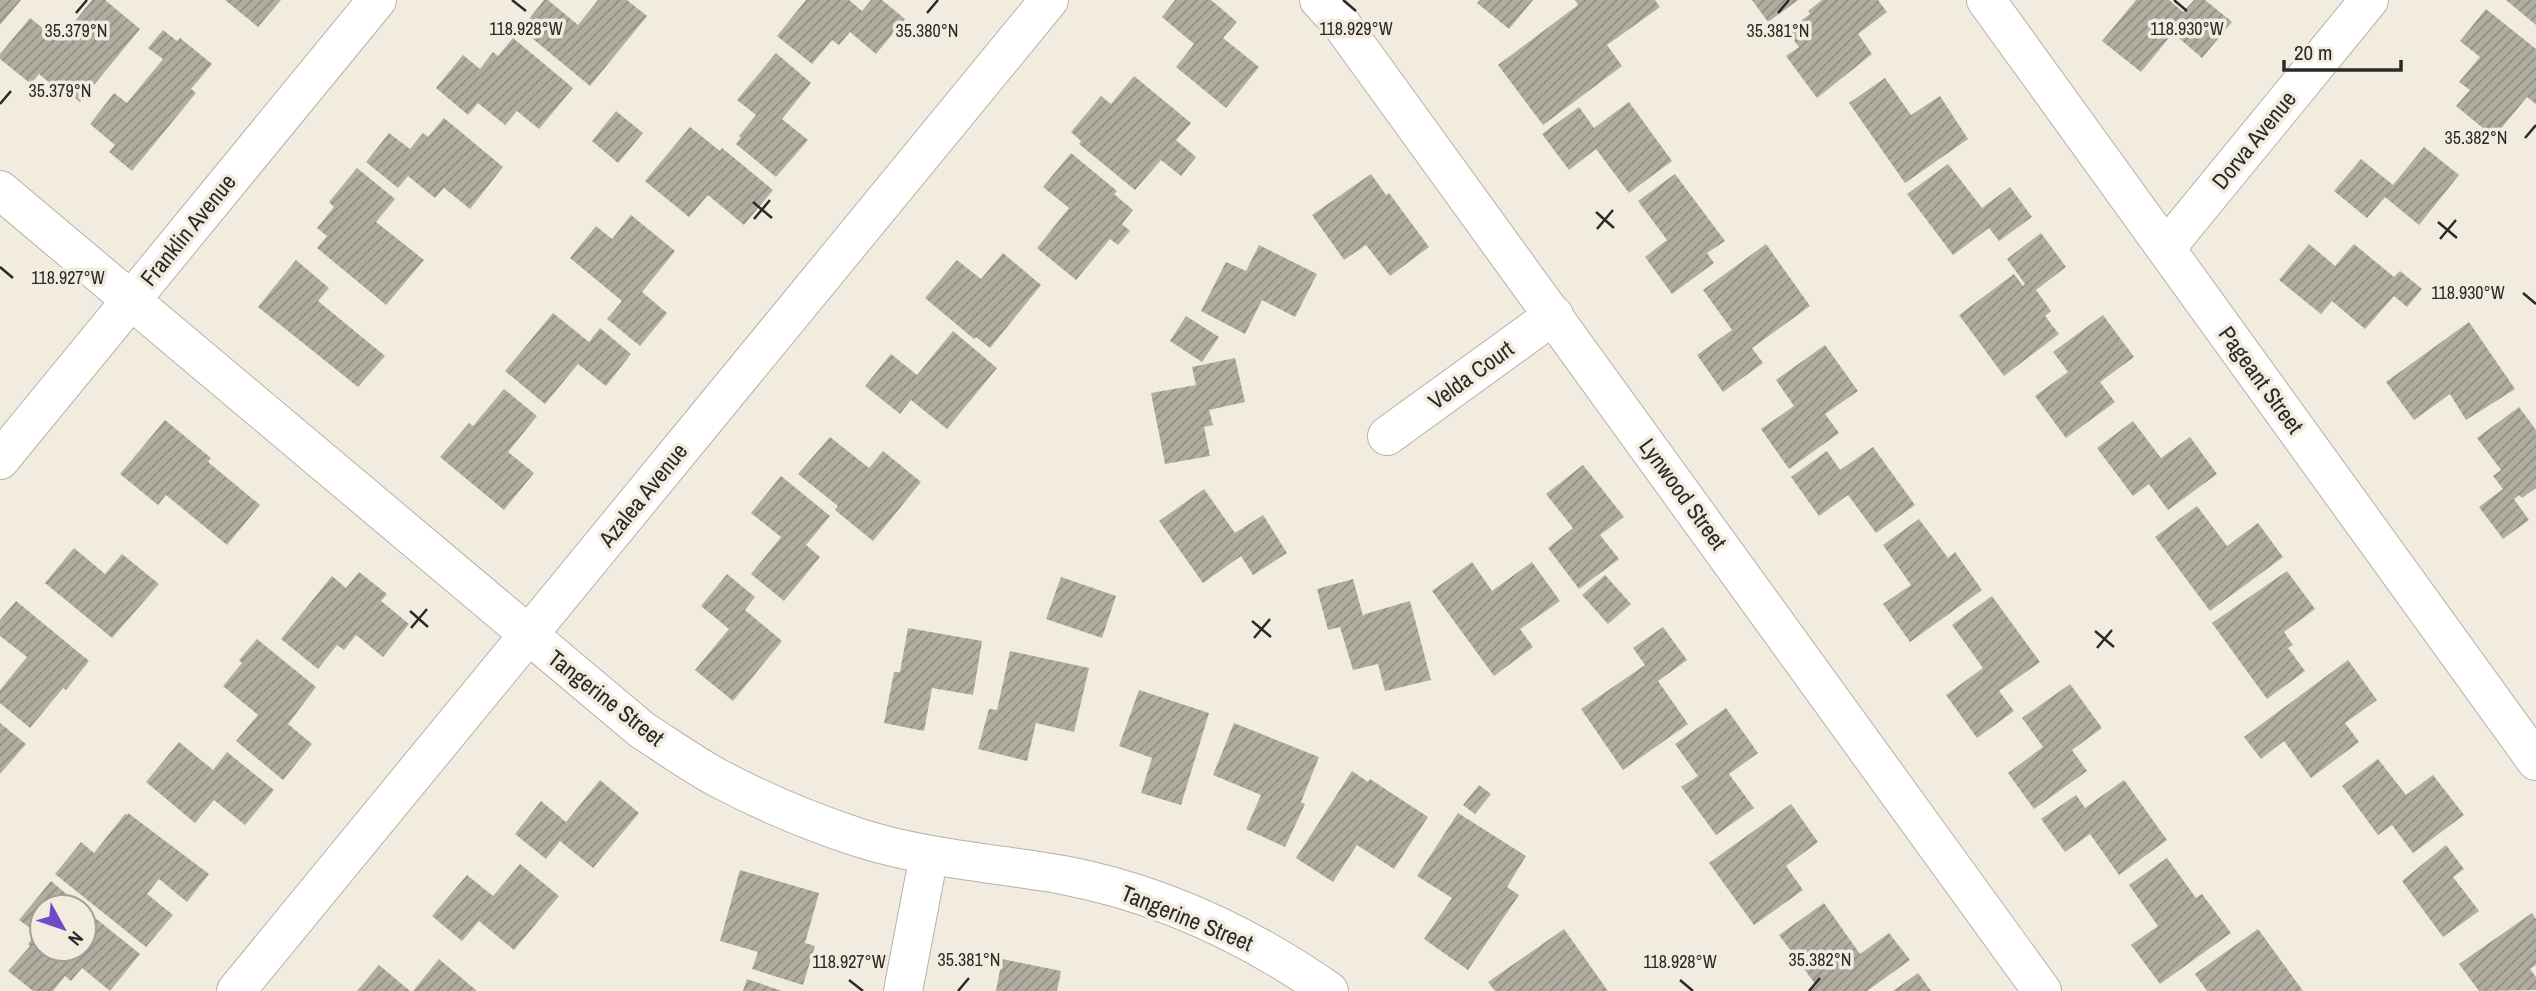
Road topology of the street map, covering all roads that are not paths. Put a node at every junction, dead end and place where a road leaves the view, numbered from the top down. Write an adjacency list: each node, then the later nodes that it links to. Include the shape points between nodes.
1 (377, 0): 8 (street, Franklin Avenue)
2 (1049, 0): 12 (street, Azalea Avenue)
3 (1319, 0): 9 (street, Lynwood Street, via 1342,24)
4 (1986, 0): 7 (street, Pageant Street)
5 (2369, 0): 7 (street, Dorva Avenue)
6 (0, 190): 8 (street, Tangerine Street)
7 (2166, 248): 13 (street, Pageant Street)
8 (131, 300): 11 (street, Franklin Avenue); 12 (street, Tangerine Street)
9 (1554, 315): 10 (street, Velda Court); 18 (street, Lynwood Street)
10 (1387, 436)
11 (0, 460)
12 (528, 635): 14 (street, Tangerine Street, via 642,730 716,777 791,813); 15 (street, Azalea Avenue)
13 (2536, 761)
14 (929, 855): 16 (street); 17 (street, Tangerine Street, via 1066,876 1150,898 1231,932)
15 (236, 991)
16 (903, 991)
17 (1329, 991)
18 (2042, 991)

